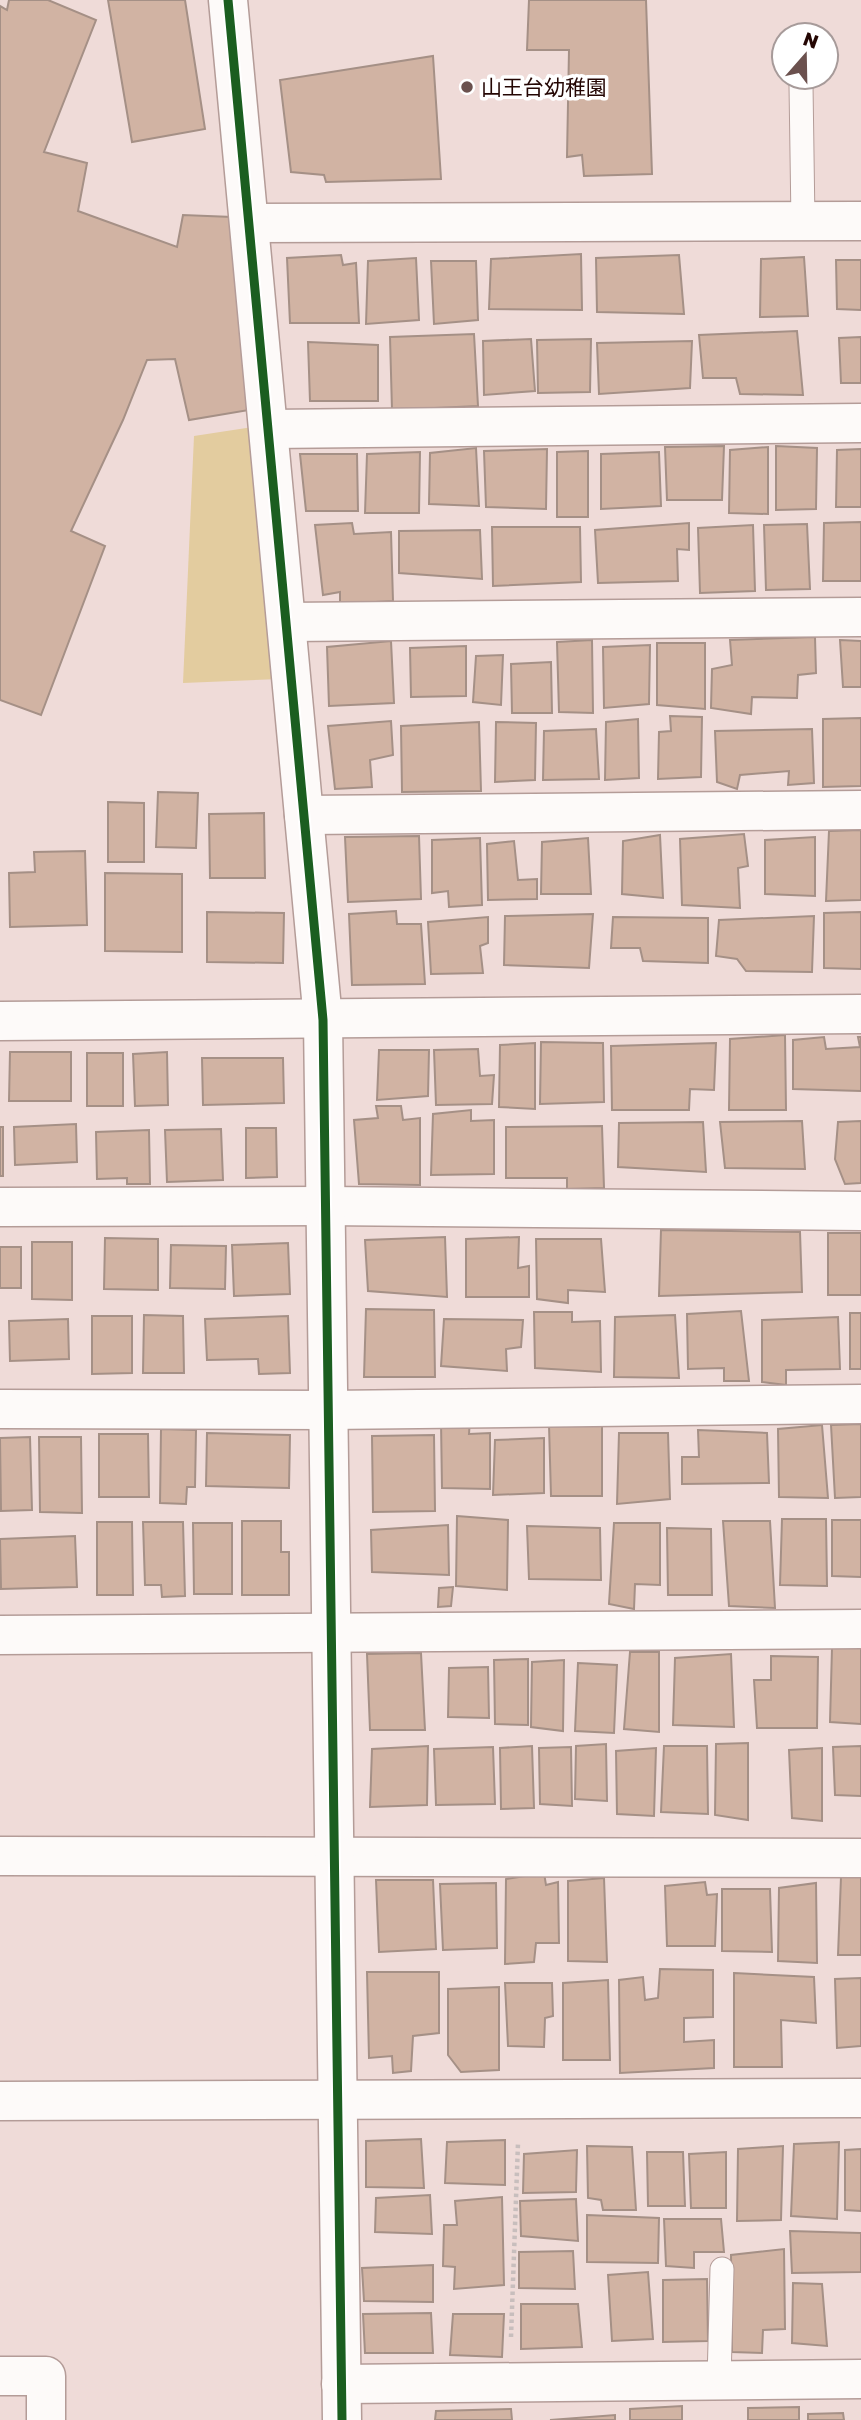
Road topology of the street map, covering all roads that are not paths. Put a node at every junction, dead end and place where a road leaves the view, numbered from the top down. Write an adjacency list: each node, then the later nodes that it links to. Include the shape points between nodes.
1 (228, 0): 5 (street)
2 (802, 91): 4 (lane)
3 (861, 221): 4 (street)
4 (803, 222): 5 (street)
5 (250, 223): 7 (street)
6 (861, 423): 7 (street)
7 (270, 429): 9 (street)
8 (861, 617): 9 (street)
9 (287, 622): 11 (street)
10 (861, 810): 11 (street)
11 (304, 815): 13 (street)
12 (861, 1014): 13 (street)
13 (323, 1020): 14 (street); 16 (street)
14 (0, 1021)
15 (0, 1206): 16 (street)
16 (325, 1206): 17 (street); 20 (street)
17 (861, 1211)
18 (861, 1404): 20 (street)
19 (0, 1409): 20 (street)
20 (328, 1410): 22 (street)
21 (861, 1629): 22 (street)
22 (331, 1630): 23 (street); 25 (street)
23 (0, 1635)
24 (0, 1857): 25 (street)
25 (334, 1858): 26 (street); 29 (street)
26 (861, 1858)
27 (861, 2098): 29 (street)
28 (0, 2101): 29 (street)
29 (338, 2102): 34 (street)
30 (722, 2269): 33 (lane)
31 (0, 2376): 35 (street, via 46,2376)
32 (861, 2379): 33 (street)
33 (719, 2380): 34 (street, via 509,2383)
34 (342, 2402)
35 (46, 2420)

